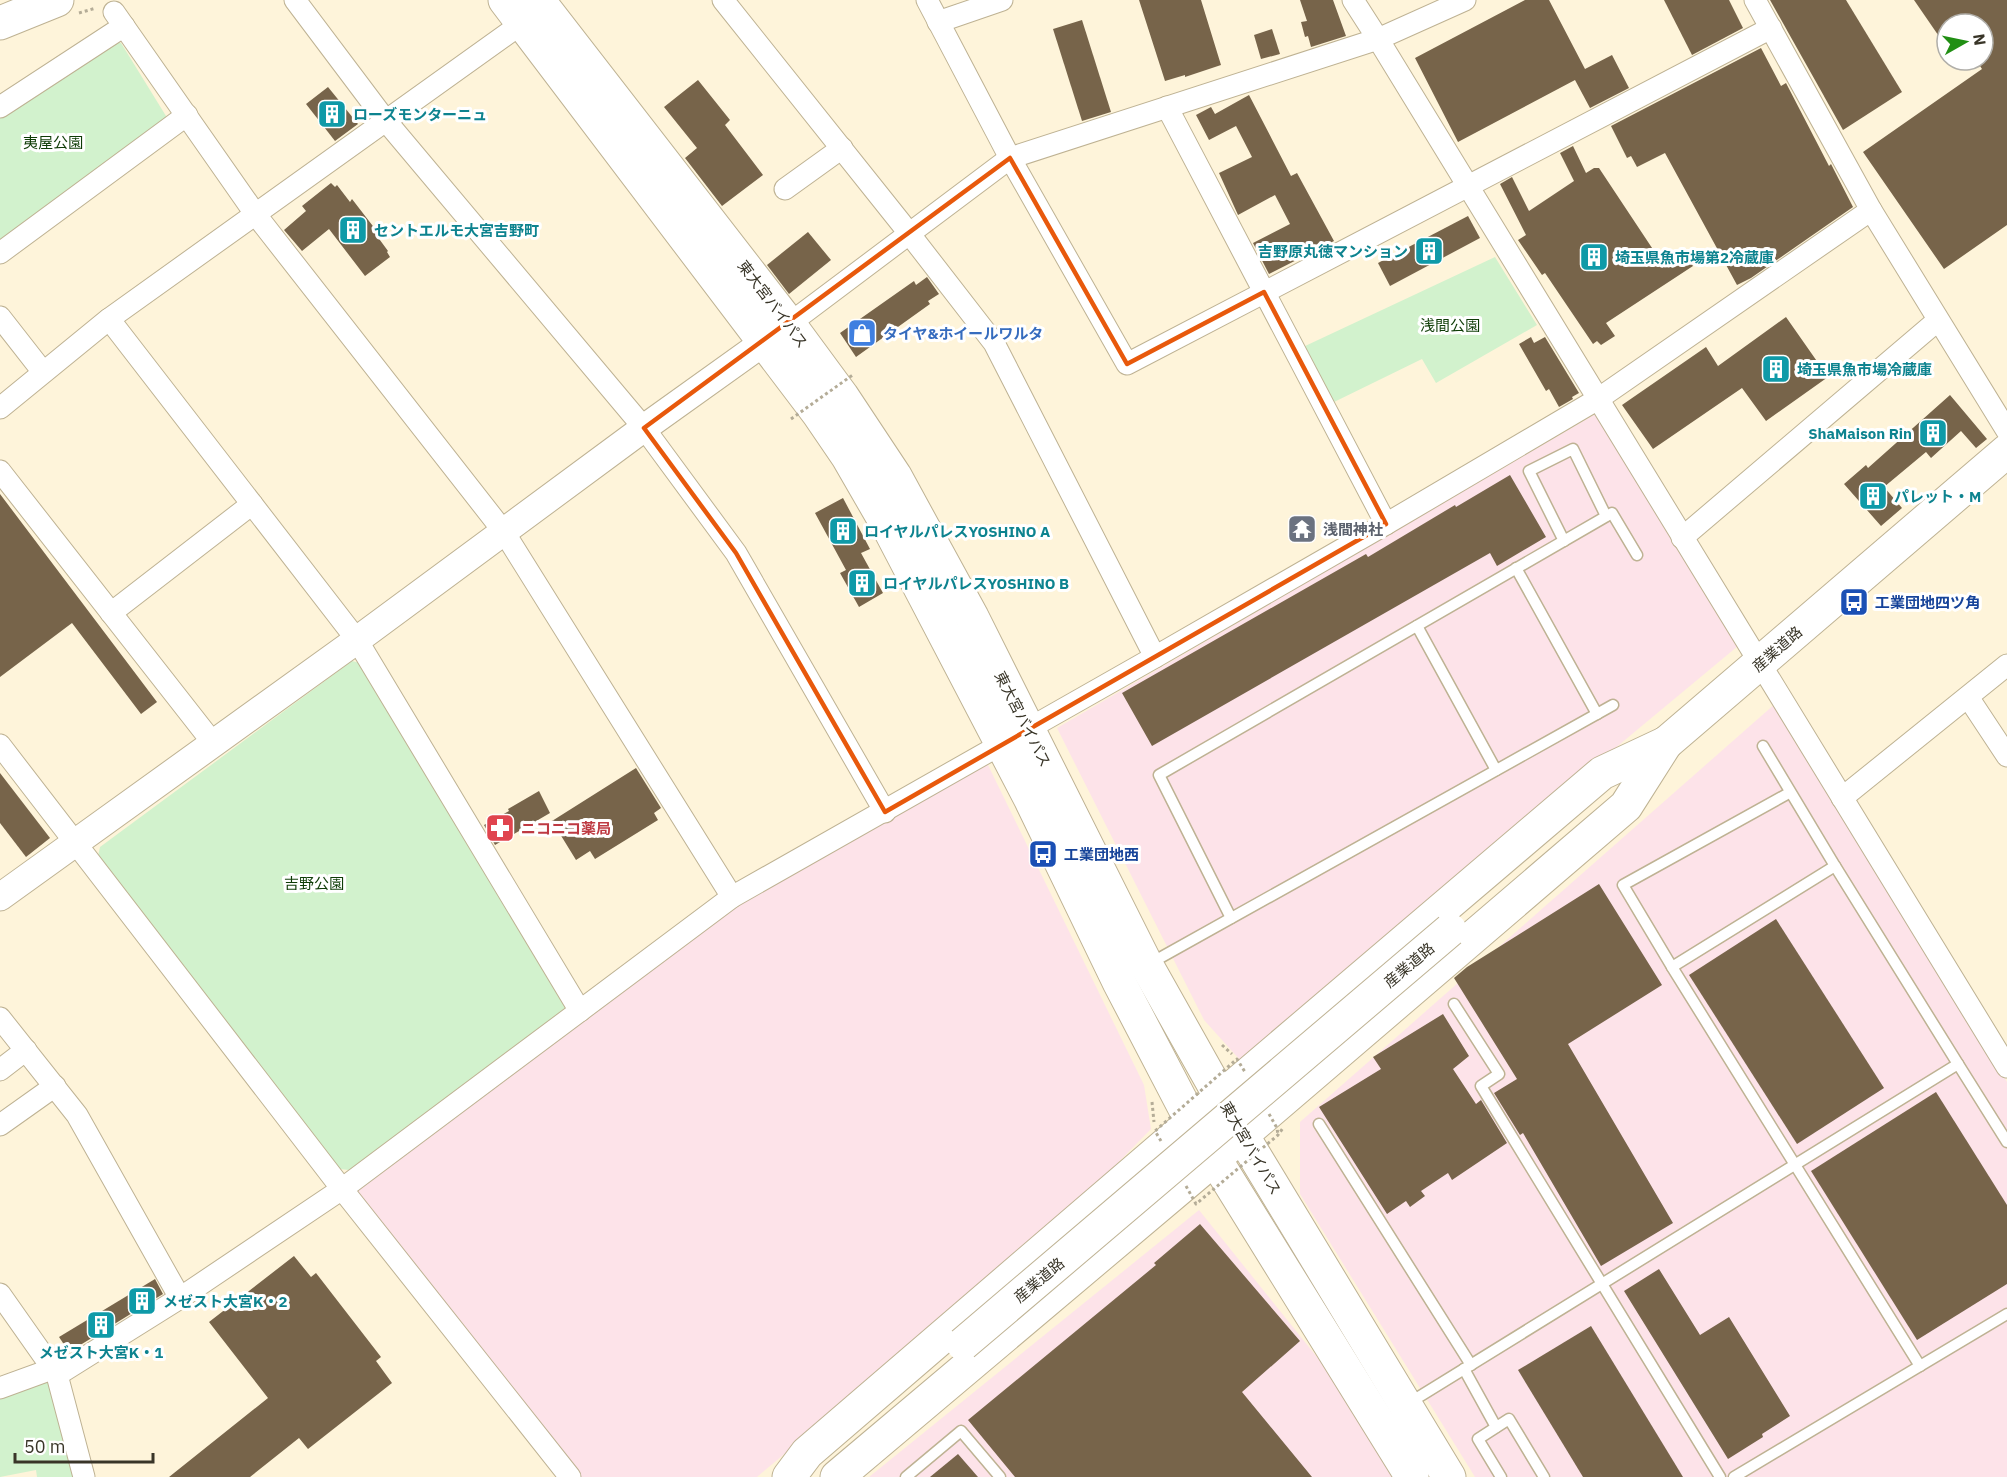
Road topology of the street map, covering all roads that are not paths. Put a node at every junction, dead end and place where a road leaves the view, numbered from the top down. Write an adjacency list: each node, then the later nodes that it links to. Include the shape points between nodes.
1 (21, 0): 10 (main road)
2 (57, 0): 13 (main road)
3 (295, 0): 19 (street)
4 (723, 0): 20 (street)
5 (927, 0): 12 (street)
6 (1002, 0): 12 (street)
7 (1353, 0): 15 (street)
8 (1465, 0): 15 (street)
9 (1755, 0): 14 (street)
10 (0, 4)
11 (533, 7): 19 (street); 32 (main road, 東大宮バイパス)
12 (938, 22): 21 (street)
13 (0, 23)
14 (1771, 28): 22 (street); 24 (street)
15 (1378, 39): 17 (street); 22 (street)
16 (0, 107): 18 (street, via 119,19)
17 (1167, 107): 21 (street); 28 (street)
18 (187, 116): 25 (street); 27 (street)
19 (386, 121): 25 (street); 36 (street)
20 (842, 148): 23 (street); 26 (street)
21 (1010, 158): 26 (street); 28 (street, via 1127,364)
22 (1467, 186): 28 (street); 34 (street)
23 (784, 189)
24 (1871, 210): 31 (street); 34 (street)
25 (256, 215): 30 (street); 43 (street)
26 (909, 232): 32 (street); 51 (street, via 994,343)
27 (0, 253)
28 (1264, 292): 42 (street)
29 (0, 317): 33 (street)
30 (109, 319): 33 (street); 40 (street)
31 (1937, 321): 37 (street); 44 (street)
32 (777, 333): 36 (street); 57 (main road, 東大宮バイパス, via 818,413)
33 (43, 372): 35 (street)
34 (1598, 399): 42 (street); 44 (street)
35 (0, 408)
36 (644, 428): 43 (street); 66 (street, via 736,553)
37 (2007, 431)
38 (2007, 451): 52 (main road, 産業道路)
39 (0, 471): 48 (street)
40 (252, 504): 48 (street); 50 (street)
41 (1606, 516): 45 (lane); 45 (lane, via 1573,449 1530,471); 46 (lane, via 1612,513)
42 (1386, 524): 51 (street)
43 (504, 532): 50 (street); 70 (street)
44 (1682, 538): 52 (street)
45 (1564, 541): 47 (lane)
46 (1637, 555)
47 (1516, 568): 49 (lane); 56 (lane)
48 (111, 613): 58 (street)
49 (1417, 626): 63 (lane); 71 (lane, via 1159,775)
50 (357, 640): 58 (street); 75 (street)
51 (1155, 657): 57 (street)
52 (1761, 663): 59 (main road, 産業道路); 65 (street)
53 (2007, 665): 54 (street)
54 (1968, 697): 62 (street); 65 (street)
55 (1613, 705): 56 (lane)
56 (1597, 714): 63 (lane)
57 (1015, 737): 66 (street); 72 (main road, 東大宮バイパス); 83 (main road, 東大宮バイパス, via 1030,798)
58 (213, 743): 67 (street)
59 (1666, 743): 82 (main road, via 1602,773); 86 (main road, via 1626,806); 104 (main road, 産業道路, bridge)
60 (0, 744): 67 (street)
61 (1763, 746): 64 (lane)
62 (2007, 756)
63 (1496, 770): 71 (lane)
64 (1789, 793): 68 (lane); 73 (lane, via 1623,885)
65 (1842, 798): 79 (street)
66 (885, 812): 70 (street)
67 (74, 843): 69 (street); 90 (street)
68 (1835, 866): 73 (lane); 78 (lane)
69 (0, 897)
70 (732, 897): 75 (street)
71 (1232, 918): 72 (lane)
72 (1147, 966): 82 (main road, 東大宮バイパス)
73 (1672, 967): 89 (lane)
74 (1454, 1004): 91 (lane, via 1499,1074 1481,1086)
75 (580, 1011): 90 (street)
76 (0, 1018): 77 (street)
77 (26, 1050): 80 (street); 81 (street)
78 (1959, 1064): 87 (lane); 89 (lane)
79 (2007, 1067)
80 (0, 1070)
81 (55, 1086): 85 (street); 93 (street, via 77,1115)
82 (1221, 1097): 83 (main road); 86 (main road, 東大宮バイパス)
83 (1192, 1122): 88 (main road, 東大宮バイパス); 103 (main road, via 807,1454)
84 (1319, 1124): 96 (lane)
85 (0, 1125)
86 (1242, 1135): 88 (main road); 99 (main road, 東大宮バイパス)
87 (2007, 1142)
88 (1214, 1159): 105 (main road); 108 (main road, 東大宮バイパス)
89 (1795, 1165): 91 (lane); 95 (lane)
90 (342, 1189): 93 (street); 101 (street)
91 (1602, 1284): 96 (lane); 112 (lane)
92 (0, 1294): 97 (street)
93 (180, 1298): 97 (street)
94 (2007, 1314): 95 (lane)
95 (1920, 1366): 113 (lane)
96 (1467, 1367): 99 (lane); 100 (lane)
97 (55, 1372): 98 (street); 102 (street)
98 (0, 1388)
99 (1405, 1405): 109 (main road, 東大宮バイパス)
100 (1496, 1427): 110 (lane, via 1478,1439); 111 (lane, via 1509,1419)
101 (559, 1473)
102 (84, 1477)
103 (789, 1477)
104 (808, 1477)
105 (837, 1477)
106 (906, 1477): 107 (lane, via 962,1431)
107 (1000, 1477)
108 (1412, 1477)
109 (1449, 1477)
110 (1501, 1477)
111 (1544, 1477)
112 (1720, 1477)
113 (1734, 1477)

